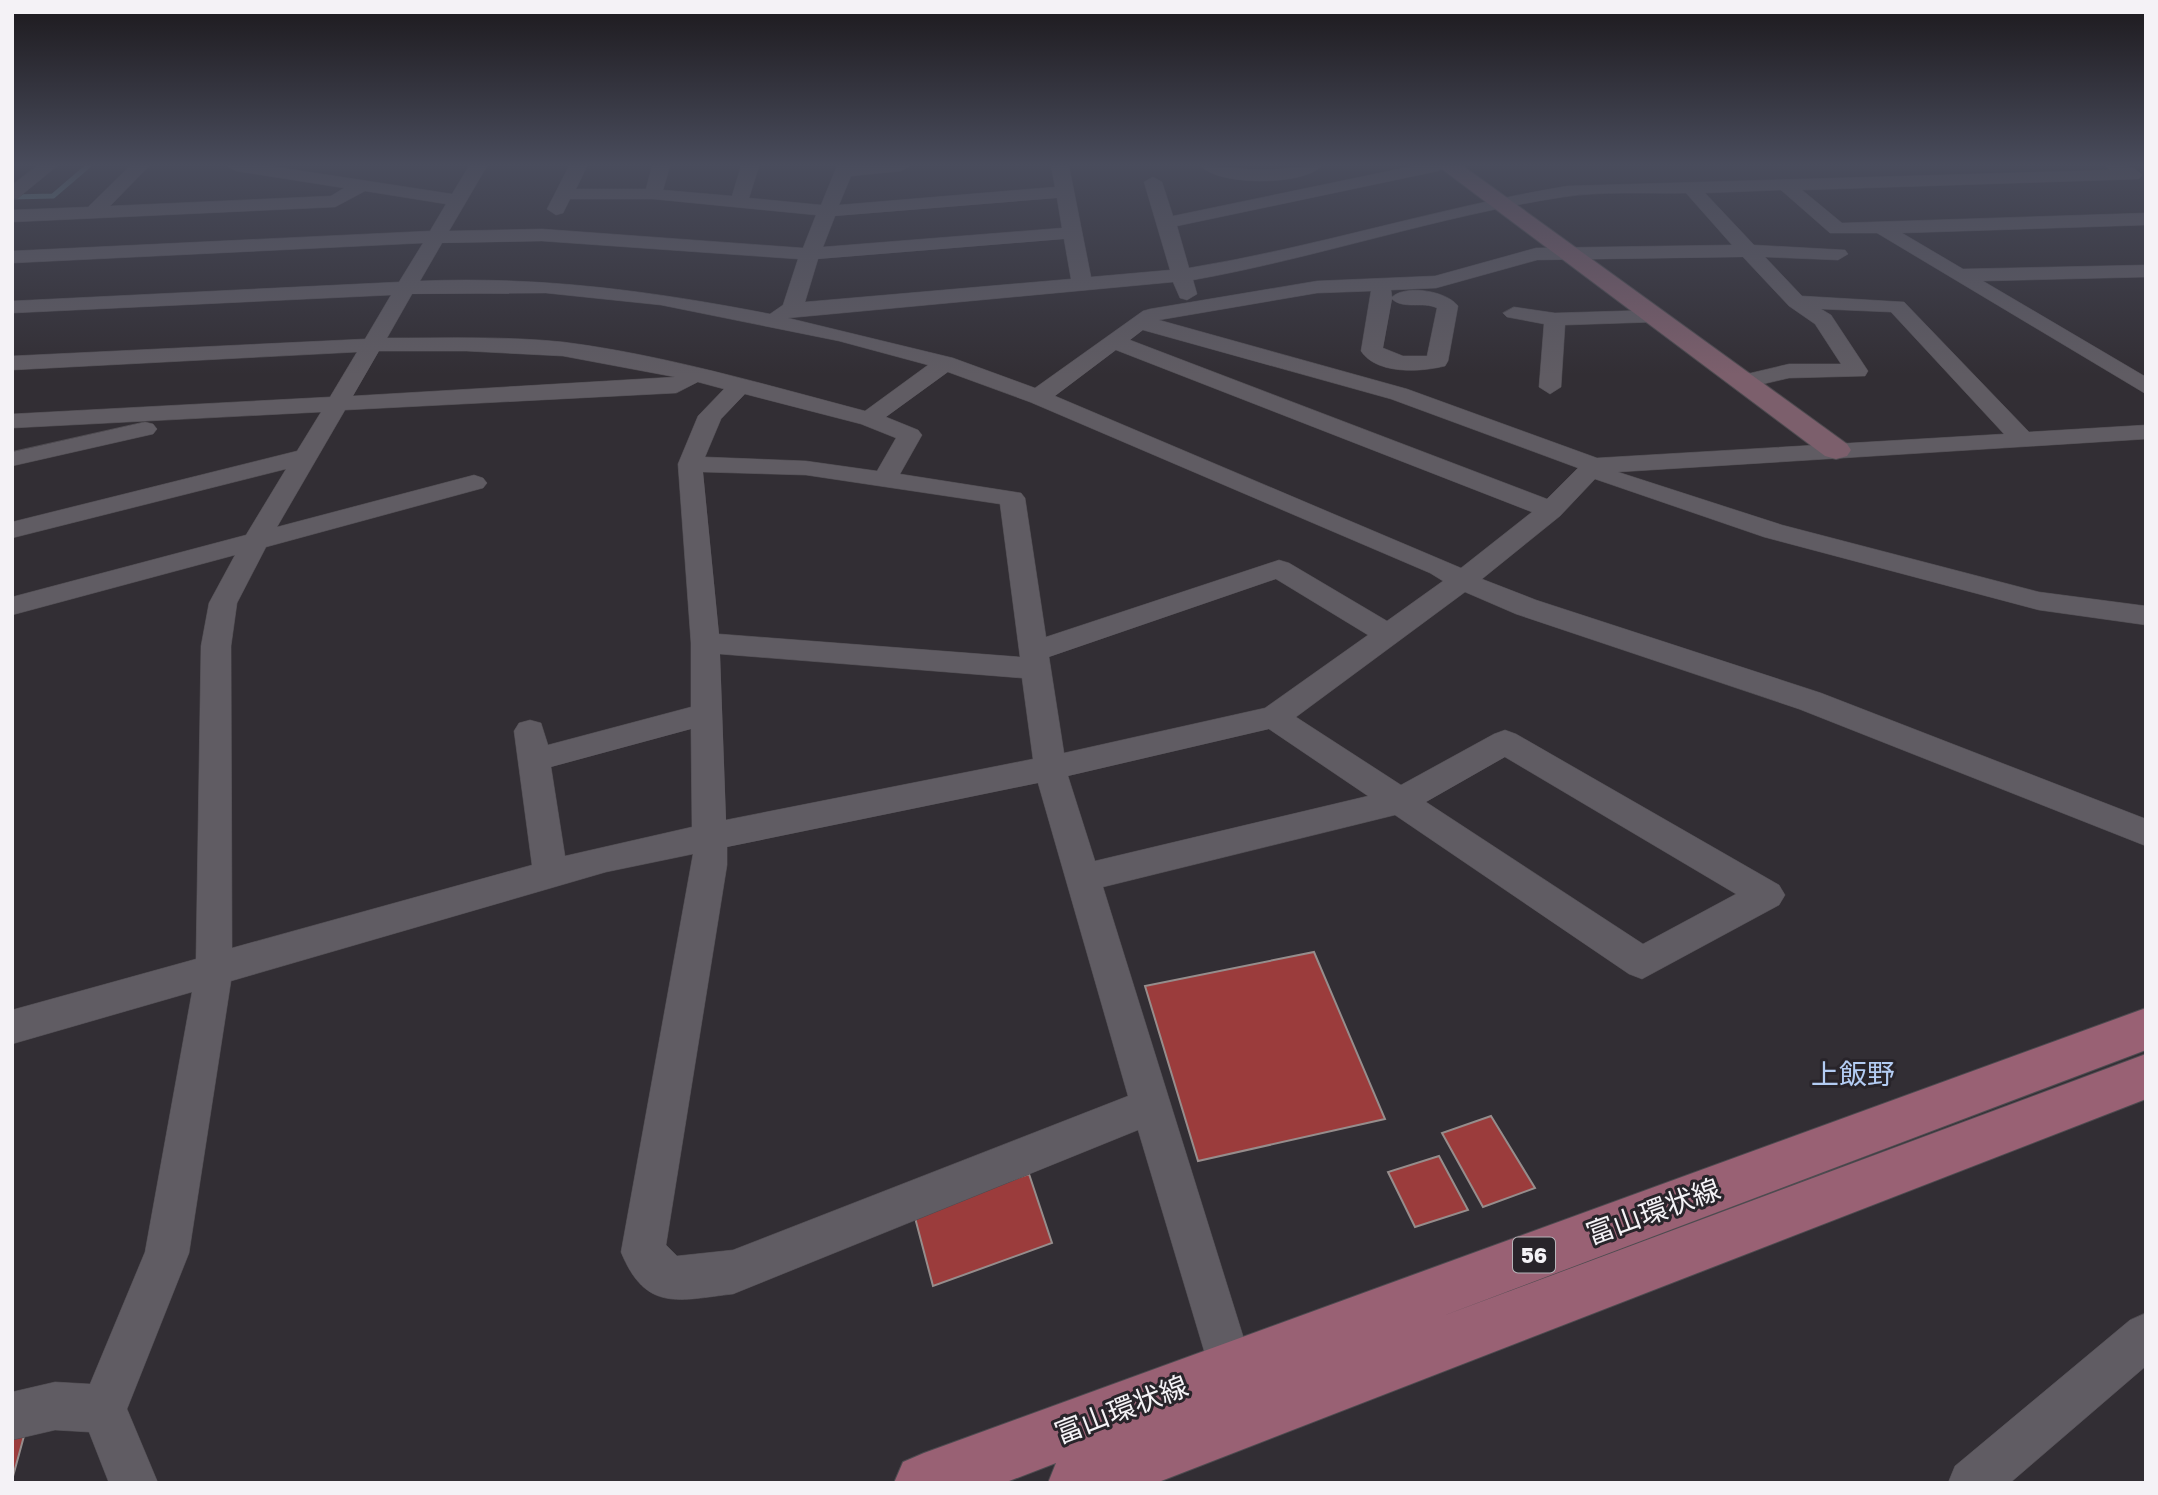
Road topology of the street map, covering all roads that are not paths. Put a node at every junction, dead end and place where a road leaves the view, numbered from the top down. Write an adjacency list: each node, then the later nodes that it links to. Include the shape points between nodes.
1 (501, 236): 11 (street)
2 (553, 236): 14 (street)
3 (818, 236): 14 (street)
4 (1038, 236): 14 (street)
5 (1073, 236): 21 (street)
6 (1170, 236): 19 (street)
7 (1365, 236): 19 (street)
8 (1545, 236): 13 (street)
9 (1734, 236): 12 (street)
10 (1895, 236): 20 (street)
11 (434, 237): 16 (street); 22 (street)
12 (1748, 251): 13 (street); 15 (street); 24 (street)
13 (1568, 253): 27 (street, via 1536,254 1381,292 1317,287); 29 (street)
14 (810, 254): 26 (street)
15 (1838, 254)
16 (12, 257)
17 (2146, 271): 18 (street)
18 (2114, 272): 20 (street); 23 (street)
19 (1184, 275): 21 (street); 27 (street)
20 (1963, 275): 38 (street)
21 (1082, 285): 26 (street)
22 (407, 288): 25 (street); 30 (street, via 546,287 661,299); 34 (street)
23 (2146, 289)
24 (1796, 302): 40 (street, via 1823,320 1857,370 1789,371); 50 (street, via 1897,306)
25 (12, 307)
26 (792, 309): 30 (street)
27 (1190, 309): 32 (street, via 1150,315)
28 (1514, 313): 31 (street)
29 (1654, 316): 31 (street); 40 (street)
30 (765, 319): 37 (street)
31 (1555, 319): 42 (street)
32 (1141, 323): 33 (street); 55 (street, via 1399,394)
33 (1115, 342): 44 (street); 58 (street)
34 (374, 345): 36 (street); 39 (street, via 563,349); 45 (street)
35 (2146, 362): 38 (street)
36 (12, 363)
37 (945, 363): 44 (street); 47 (street)
38 (2108, 364): 43 (street)
39 (695, 374): 41 (street); 45 (street, via 676,386)
40 (1742, 382): 51 (street)
41 (740, 386): 47 (street); 54 (street, via 710,416)
42 (1550, 387)
43 (2146, 387)
44 (1038, 397): 61 (street, via 1440,567)
45 (340, 404): 46 (street); 52 (street)
46 (228, 410): 48 (street); 53 (street)
47 (869, 419): 56 (street, via 911,435)
48 (12, 422)
49 (2146, 432): 50 (street)
50 (2024, 441): 51 (street)
51 (1836, 450): 55 (street)
52 (307, 456): 59 (street); 60 (street)
53 (12, 460)
54 (690, 464): 56 (street, via 806,468); 65 (street)
55 (1594, 466): 58 (street); 63 (street, via 1609,477 1773,531 2039,601)
56 (884, 480): 66 (street, via 1012,498)
57 (474, 483): 60 (street)
58 (1550, 510): 61 (street)
59 (12, 530)
60 (256, 541): 62 (street); 75 (street, via 223,603 216,646)
61 (1462, 581): 64 (street); 71 (street, via 1526,607 1810,701)
62 (12, 606)
63 (2146, 616)
64 (1388, 634): 66 (street, via 1279,569); 68 (street)
65 (705, 643): 66 (street); 67 (street)
66 (1035, 660): 69 (street)
67 (707, 714): 72 (street); 73 (street, via 532,745)
68 (1274, 717): 69 (street); 70 (street)
69 (1051, 768): 72 (street); 74 (street)
70 (1400, 801): 70 (street, via 1505,741 1767,895 1642,963); 74 (street)
71 (2146, 833)
72 (712, 837): 73 (street); 79 (street, via 643,1252 668,1279 733,1272)
73 (550, 874): 75 (street)
74 (1083, 878): 79 (street)
75 (214, 971): 76 (street); 82 (street, via 167,1253)
76 (12, 1027)
77 (2146, 1029): 81 (main road, 富山環状線 / 56)
78 (2146, 1076): 86 (main road, 富山環状線 / 56)
79 (1151, 1105): 81 (street)
80 (2146, 1336): 87 (street)
81 (1230, 1368): 85 (main road, 富山環状線 / 56)
82 (103, 1409): 83 (street, via 55,1406); 84 (street)
83 (12, 1416)
84 (134, 1483)
85 (924, 1483)
86 (1078, 1483)
87 (1972, 1483)

